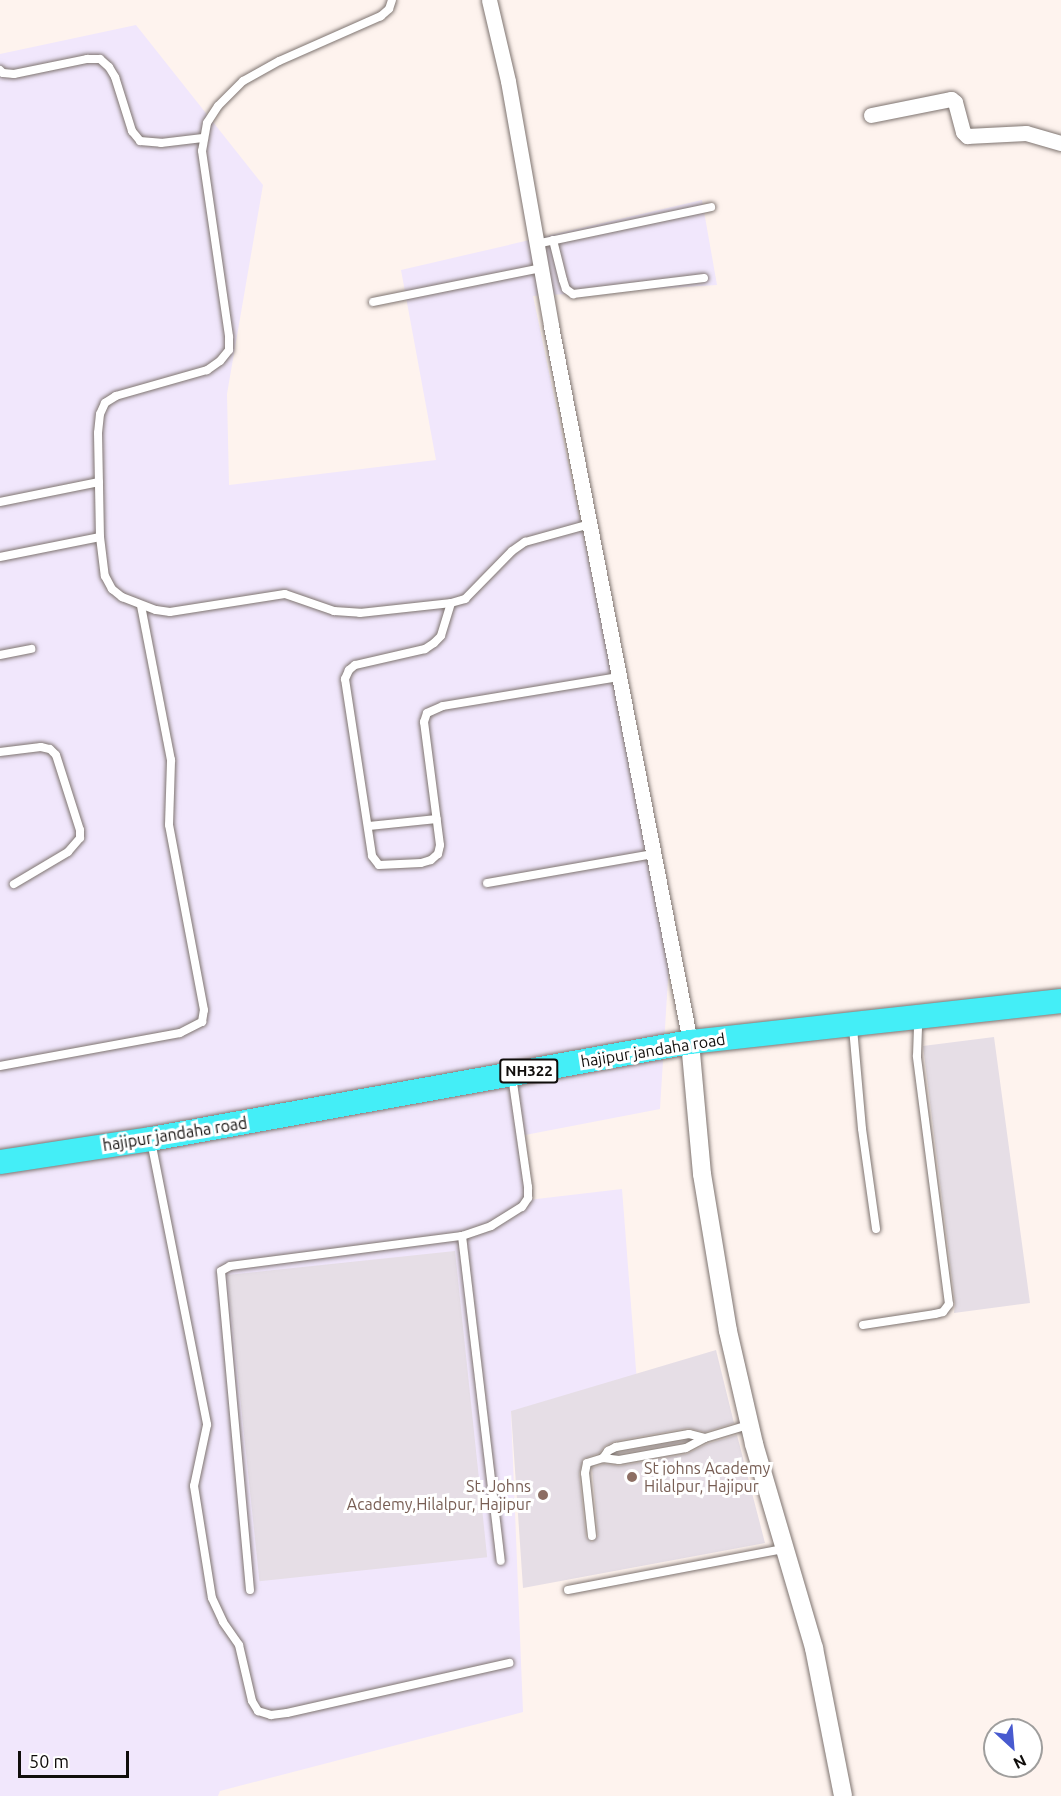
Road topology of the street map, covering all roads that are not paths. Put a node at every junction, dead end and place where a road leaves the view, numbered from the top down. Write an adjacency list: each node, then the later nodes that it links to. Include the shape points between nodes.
1 (392, 0): 5 (lane, via 381,16 243,81 218,106)
2 (489, 0): 9 (street, via 508,81)
3 (0, 70): 5 (lane, via 14,74 100,59 116,77 132,131 140,141)
4 (871, 115): 6 (street, via 951,99 967,136 1026,134)
5 (203, 138): 13 (lane, via 229,350 207,370 116,396 105,403 98,433)
6 (1061, 143)
7 (711, 207): 8 (lane)
8 (553, 240): 9 (lane); 11 (lane, via 566,289 573,294)
9 (536, 244): 10 (street)
10 (541, 268): 12 (lane); 15 (street)
11 (704, 278)
12 (373, 302)
13 (99, 482): 14 (lane); 16 (lane)
14 (0, 502)
15 (590, 524): 18 (lane, via 525,542 475,591); 22 (street)
16 (100, 537): 17 (lane); 19 (lane, via 105,576 112,589)
17 (0, 557)
18 (451, 603): 19 (lane, via 346,614 285,594 170,612); 25 (lane, via 441,636 434,643 425,649 355,665 345,679)
19 (141, 606): 33 (lane, via 172,766 169,825 204,1010 202,1022 180,1033)
20 (31, 649): 21 (lane)
21 (0, 655)
22 (618, 677): 24 (lane, via 443,706 427,713 424,722); 26 (street)
23 (0, 752): 28 (lane, via 50,749 56,755 80,830 80,838 68,852)
24 (437, 819): 25 (lane); 25 (lane, via 438,855 431,860 385,867 375,862)
25 (369, 826)
26 (656, 854): 27 (lane); 32 (street)
27 (488, 883)
28 (14, 884)
29 (1061, 1001): 30 (highway, hajipur jandaha road / NH322)
30 (917, 1016): 31 (highway, hajipur jandaha road / NH322); 39 (lane, via 917,1056 949,1304 936,1314)
31 (853, 1023): 32 (highway, hajipur jandaha road / NH322); 37 (lane)
32 (690, 1042): 34 (highway, hajipur jandaha road / NH322); 40 (street, via 709,1222)
33 (0, 1066)
34 (512, 1074): 35 (highway, hajipur jandaha road / NH322); 38 (lane, via 528,1198 510,1215)
35 (151, 1139): 36 (highway, hajipur jandaha road / NH322); 48 (lane, via 207,1425 194,1486 212,1598 239,1645 258,1711 271,1715 287,1713)
36 (0, 1162)
37 (876, 1229)
38 (462, 1236): 45 (lane); 46 (lane, via 230,1266 222,1271)
39 (863, 1325)
40 (750, 1425): 41 (lane); 44 (street)
41 (705, 1438): 42 (lane, via 686,1448 611,1461); 42 (lane, via 689,1434 616,1447)
42 (603, 1458): 43 (lane, via 591,1460 585,1467)
43 (592, 1536)
44 (783, 1549): 47 (lane); 49 (street, via 813,1648)
45 (501, 1561)
46 (250, 1590)
47 (568, 1590)
48 (509, 1663)
49 (843, 1796)

